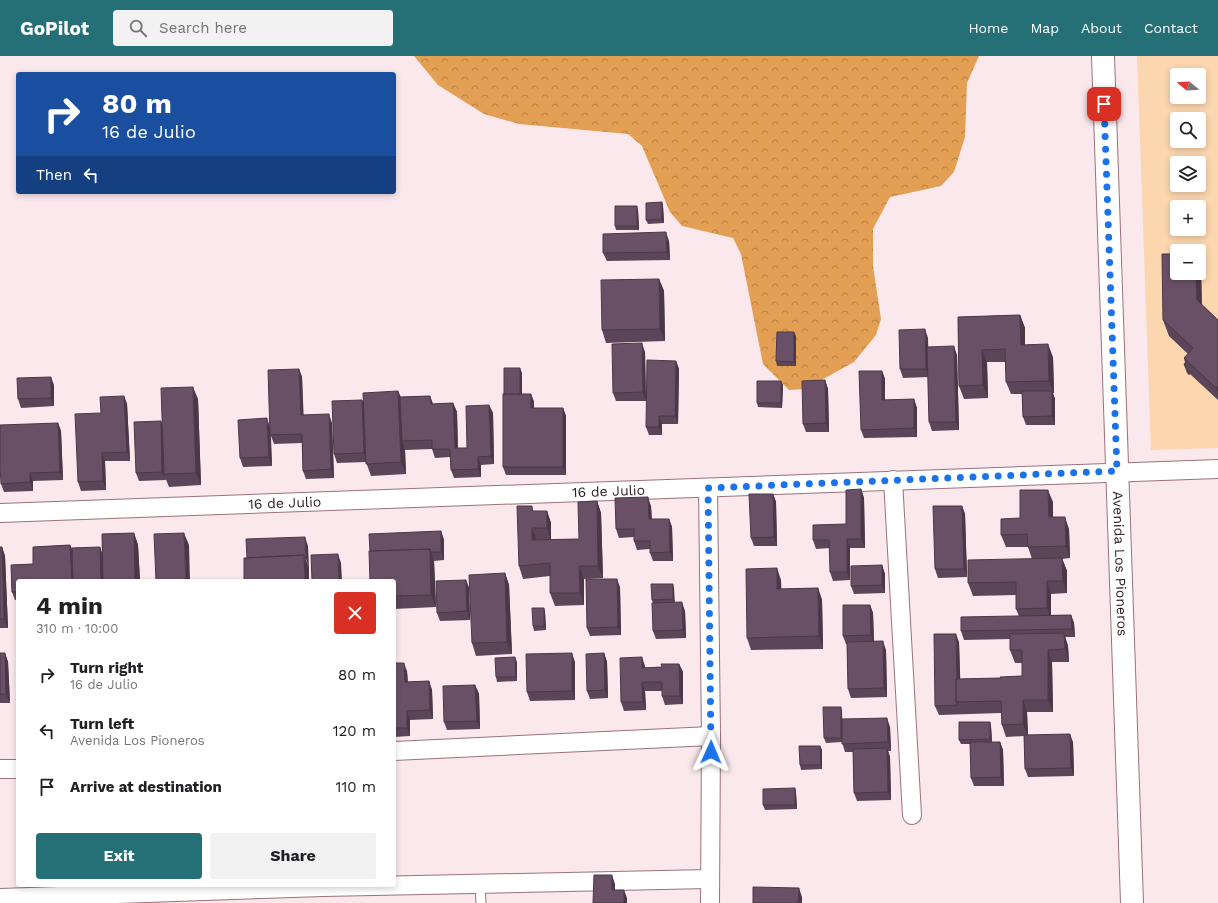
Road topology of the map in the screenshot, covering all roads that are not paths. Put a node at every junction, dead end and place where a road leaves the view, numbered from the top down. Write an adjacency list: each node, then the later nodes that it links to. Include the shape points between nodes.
1 (1103, 56): 3 (main road, Avenida Los Pioneros)
2 (1218, 469): 3 (street, 16 de Julio)
3 (1117, 471): 4 (street, 16 de Julio); 18 (main road, Avenida Los Pioneros)
4 (893, 480): 5 (street, 16 de Julio); 11 (street)
5 (708, 488): 6 (street, 16 de Julio); 7 (street)
6 (0, 513)
7 (711, 736): 8 (street); 12 (street)
8 (396, 751)
9 (16, 768): 10 (street)
10 (0, 769)
11 (912, 815)
12 (709, 880): 13 (street); 17 (street)
13 (480, 884): 14 (street); 16 (lane)
14 (324, 895): 15 (street)
15 (0, 898)
16 (481, 903)
17 (710, 903)
18 (1132, 903)

